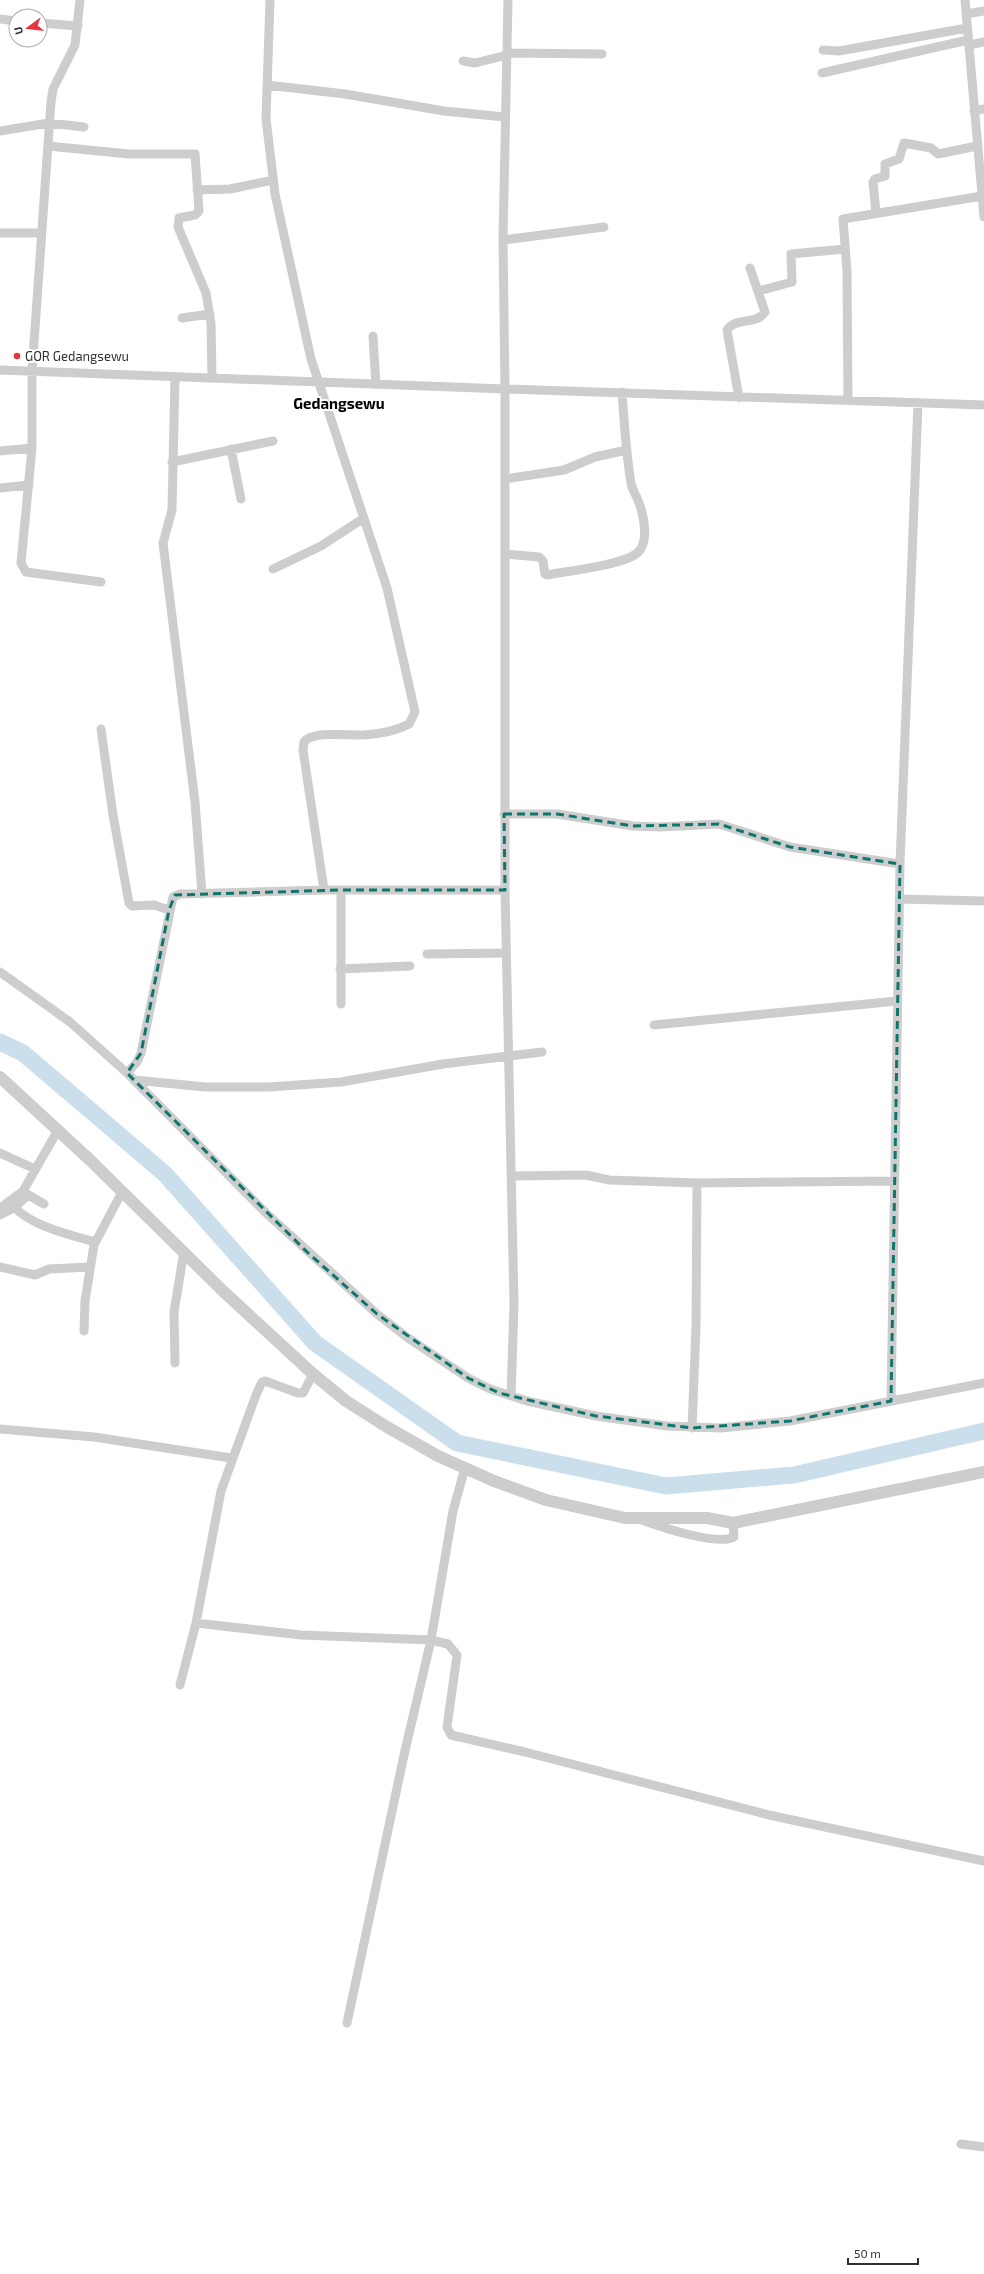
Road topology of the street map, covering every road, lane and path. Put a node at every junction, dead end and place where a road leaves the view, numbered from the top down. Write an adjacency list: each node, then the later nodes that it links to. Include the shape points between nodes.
1 (80, 0): 8 (street)
2 (270, 0): 17 (street)
3 (508, 0): 13 (street)
4 (965, 0): 6 (street)
5 (984, 11): 6 (street)
6 (966, 14): 9 (street)
7 (48, 24): 8 (street)
8 (78, 26): 21 (street, via 71,57 53,89)
9 (967, 28): 11 (street); 12 (street, via 839,51)
10 (984, 42): 11 (street)
11 (968, 43): 16 (street); 19 (street)
12 (823, 50)
13 (507, 54): 14 (street); 15 (street, via 475,62); 20 (street)
14 (602, 54)
15 (463, 61)
16 (822, 73)
17 (267, 85): 20 (street, via 345,94 444,111); 26 (street, via 267,134)
18 (984, 109): 19 (street)
19 (974, 111): 25 (street)
20 (505, 117): 34 (street)
21 (49, 123): 22 (street); 23 (street); 24 (street)
22 (84, 126)
23 (0, 131)
24 (48, 146): 27 (street, via 129,154 195,154); 32 (street)
25 (978, 146): 28 (street); 29 (street, via 938,154 931,148 904,143 899,159 885,164 885,176 873,182)
26 (273, 180): 27 (street, via 230,189); 45 (street, via 311,359)
27 (197, 190): 38 (street, via 199,211 179,218 178,227 201,276)
28 (982, 193): 29 (street); 30 (street)
29 (876, 213): 35 (street, via 843,219)
30 (984, 217)
31 (604, 227): 34 (street)
32 (41, 233): 33 (street); 42 (street)
33 (0, 234)
34 (503, 240): 47 (street)
35 (845, 249): 37 (street, via 791,254 792,282); 50 (street)
36 (750, 268): 37 (street)
37 (759, 291): 49 (street, via 764,307 763,316 733,325 727,330)
38 (210, 314): 39 (street); 44 (street)
39 (182, 318)
40 (373, 336): 46 (street)
41 (0, 370): 42 (street)
42 (32, 371): 43 (street); 54 (street)
43 (175, 377): 44 (street); 58 (street)
44 (212, 377): 45 (street)
45 (319, 381): 46 (street); 63 (street)
46 (376, 384): 47 (street)
47 (505, 389): 48 (street); 59 (street)
48 (622, 392): 49 (street); 56 (street)
49 (739, 398): 50 (street)
50 (848, 400): 51 (street)
51 (918, 403): 52 (street); 69 (street)
52 (984, 405)
53 (273, 441): 55 (street)
54 (32, 448): 57 (street); 60 (street)
55 (231, 449): 58 (street); 62 (street)
56 (627, 450): 59 (street, via 595,456 564,470); 64 (street, via 631,484 641,507 644,528 643,546 636,554 616,561 547,575 544,574 543,561 539,557)
57 (0, 451)
58 (172, 462): 73 (street, via 172,510 163,543 194,802)
59 (505, 479): 64 (street)
60 (29, 485): 61 (street); 66 (street, via 21,563 24,571)
61 (0, 488)
62 (242, 499)
63 (364, 518): 65 (street, via 321,546); 70 (street, via 395,617 415,712 409,724 401,728 363,735 313,736 304,742 303,750)
64 (505, 554): 68 (street)
65 (272, 569)
66 (100, 582)
67 (101, 729): 76 (street, via 129,903 132,906 154,905)
68 (504, 814): 69 (street, via 557,814 640,826 718,824 790,847); 72 (street)
69 (900, 864): 74 (street)
70 (324, 890): 71 (street); 73 (street)
71 (341, 890): 72 (street); 80 (street)
72 (505, 890): 77 (street)
73 (202, 894): 76 (street, via 175,895)
74 (899, 899): 75 (street); 82 (street)
75 (984, 900)
76 (169, 910): 87 (street, via 141,1053)
77 (506, 953): 78 (street); 86 (street)
78 (426, 954)
79 (410, 966): 80 (street)
80 (340, 969): 83 (street)
81 (0, 972): 87 (street, via 70,1022)
82 (897, 1000): 84 (street); 94 (street)
83 (341, 1004)
84 (654, 1024)
85 (542, 1052): 86 (street)
86 (507, 1057): 89 (street, via 443,1064 341,1082 269,1087 205,1087); 93 (street)
87 (128, 1073): 89 (street)
88 (0, 1077): 90 (street)
89 (135, 1080): 110 (street, via 266,1213 377,1314 468,1378)
90 (58, 1130): 92 (street); 96 (street)
91 (0, 1153): 92 (street)
92 (35, 1169): 97 (street)
93 (511, 1176): 95 (street, via 586,1175 609,1180); 110 (street, via 514,1312)
94 (894, 1181): 95 (street); 111 (street)
95 (697, 1183): 112 (street)
96 (122, 1192): 102 (street); 103 (street)
97 (25, 1193): 98 (street); 99 (street)
98 (44, 1204)
99 (12, 1205): 100 (street); 101 (street); 102 (street, via 42,1225)
100 (0, 1208)
101 (0, 1215)
102 (95, 1242): 105 (street)
103 (184, 1251): 107 (street, via 174,1312); 108 (street, via 224,1292)
104 (0, 1267): 105 (street, via 35,1275 49,1269)
105 (90, 1267): 106 (street)
106 (84, 1331)
107 (175, 1363)
108 (313, 1374): 114 (street, via 304,1392 301,1393 262,1382); 115 (street, via 387,1427)
109 (984, 1383): 111 (street)
110 (511, 1396): 112 (street, via 596,1416)
111 (891, 1401): 112 (street, via 790,1421 721,1428)
112 (692, 1428)
113 (0, 1429): 114 (street, via 94,1437)
114 (231, 1458): 119 (street, via 221,1491)
115 (465, 1468): 117 (street, via 546,1500 612,1517); 120 (street, via 452,1518)
116 (984, 1472): 118 (street)
117 (639, 1519): 118 (street, via 707,1518); 118 (street, via 680,1534 724,1539 734,1537)
118 (733, 1523)
119 (196, 1623): 120 (street, via 301,1635); 121 (street)
120 (431, 1640): 122 (street, via 448,1644 457,1655 446,1727 448,1732 457,1738 525,1752 769,1815); 123 (street, via 402,1762)
121 (180, 1685)
122 (984, 1861)
123 (347, 2024)
124 (961, 2144): 125 (street)
125 (984, 2147)

